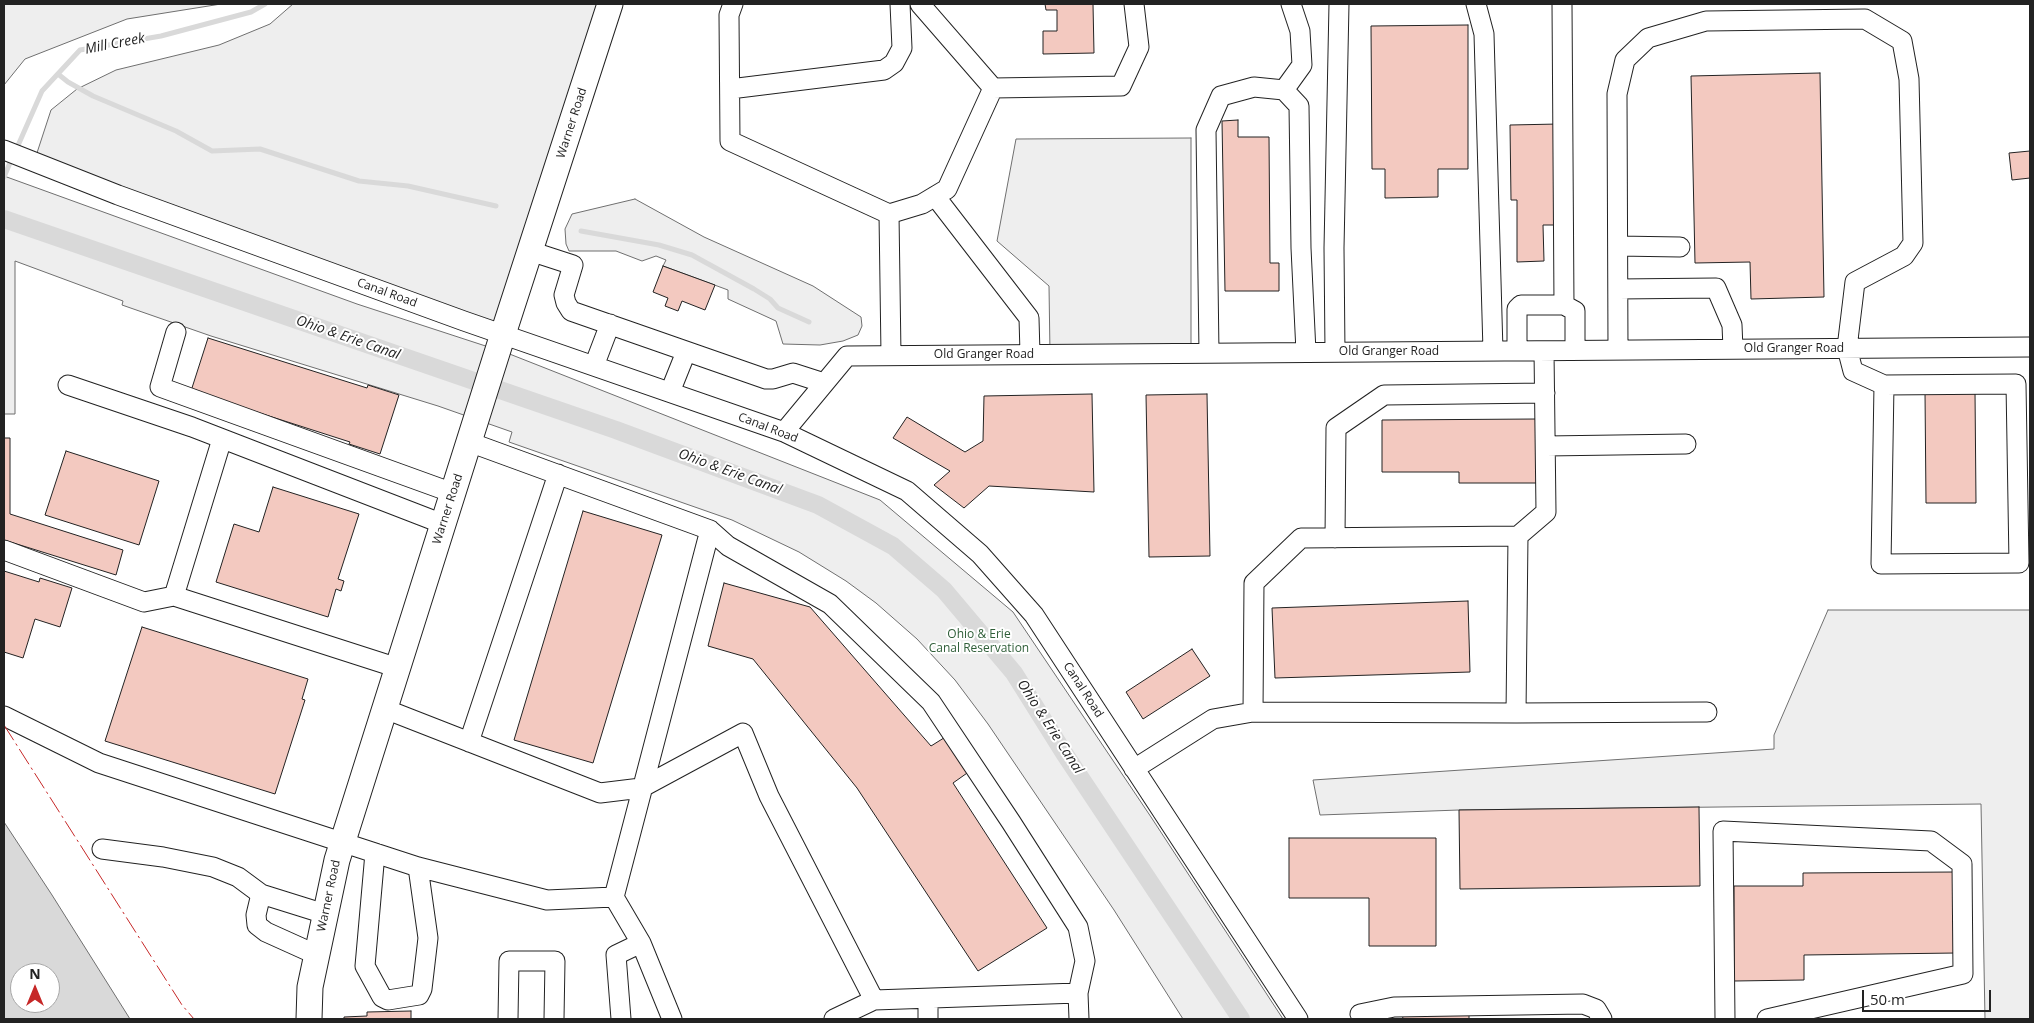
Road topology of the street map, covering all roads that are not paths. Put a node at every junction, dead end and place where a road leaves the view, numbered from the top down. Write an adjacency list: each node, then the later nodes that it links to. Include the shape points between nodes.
1 (610, 4): 18 (main road, Warner Road)
2 (733, 4): 11 (street, via 729,15)
3 (900, 4): 11 (street, via 902,48 894,63 884,70)
4 (920, 4): 10 (street)
5 (1134, 4): 10 (street, via 1139,48 1121,86)
6 (1291, 4): 12 (street, via 1300,31 1302,65)
7 (1339, 4): 34 (street)
8 (1476, 4): 29 (street, via 1484,34)
9 (1562, 4): 20 (street)
10 (993, 88): 14 (street, via 947,189)
11 (730, 89): 15 (street, via 730,141)
12 (1284, 90): 33 (street, via 1299,106); 35 (street, via 1254,87 1221,96 1206,130)
13 (4, 150): 23 (street, Canal Road)
14 (935, 196): 15 (street, via 922,204); 36 (street, via 1029,318)
15 (889, 214): 37 (street)
16 (1618, 246): 17 (street); 19 (street); 25 (street, via 1617,94 1625,60 1648,38 1706,21 1866,19 1902,41 1909,79 1913,243 1904,256 1855,282)
17 (1680, 247)
18 (530, 251): 21 (street, via 573,265 564,295 571,311); 23 (main road, Warner Road)
19 (1618, 290): 26 (street, via 1716,288 1732,325); 28 (street)
20 (1564, 305): 27 (street, via 1575,311); 30 (street, via 1521,305 1517,309)
21 (610, 324): 32 (street); 38 (street)
22 (176, 332): 50 (street, via 160,387)
23 (500, 342): 38 (street, Canal Road); 46 (main road, Warner Road)
24 (2030, 347): 25 (street, Old Granger Road)
25 (1847, 348): 26 (street, Old Granger Road); 41 (street, via 1853,371)
26 (1733, 349): 28 (street, Old Granger Road)
27 (1575, 350): 28 (street, Old Granger Road); 31 (street, Old Granger Road)
28 (1618, 350)
29 (1493, 351): 30 (street, Old Granger Road); 34 (street, Old Granger Road)
30 (1517, 351): 31 (street, Old Granger Road)
31 (1544, 351): 43 (street)
32 (686, 352): 39 (street, via 766,378 793,373); 42 (street)
33 (1306, 352): 34 (street, Old Granger Road); 35 (street, Old Granger Road)
34 (1335, 352)
35 (1209, 353): 36 (street, Old Granger Road)
36 (1030, 354): 37 (street, Old Granger Road)
37 (891, 355): 39 (street, Old Granger Road, via 846,356)
38 (594, 366): 42 (street, Canal Road)
39 (824, 383): 44 (street, Old Granger Road)
40 (68, 385): 45 (street)
41 (1884, 385): 41 (street, via 1881,564 2019,563 2016,384)
42 (670, 392): 44 (street, Canal Road)
43 (1545, 393): 48 (street); 54 (street, via 1384,395 1344,422 1336,428)
44 (784, 432): 64 (street, Canal Road, via 907,490 980,554 1034,615)
45 (222, 439): 51 (street); 56 (street)
46 (469, 442): 49 (street); 50 (main road, Warner Road)
47 (1686, 444): 48 (street)
48 (1546, 446): 53 (street, via 1546,512)
49 (558, 474): 52 (street); 63 (street)
50 (453, 492): 51 (main road, Warner Road)
51 (443, 524): 57 (main road, Warner Road)
52 (710, 530): 65 (street); 75 (street, via 728,546 830,604 931,702 1078,927 1084,961)
53 (1518, 536): 54 (street); 61 (street)
54 (1335, 538): 59 (street, via 1301,538 1254,583)
55 (4, 550): 56 (street, via 144,602)
56 (174, 596): 57 (street)
57 (398, 668): 58 (main road, Warner Road)
58 (385, 709): 63 (street); 66 (main road, Warner Road)
59 (1253, 712): 61 (street); 64 (street, via 1213,719)
60 (1707, 712): 61 (street)
61 (1516, 713)
62 (4, 716): 66 (street, via 98,763)
63 (469, 742): 65 (street, via 600,793)
64 (1134, 769): 87 (street, Canal Road)
65 (641, 788): 71 (street); 77 (street, via 743,733 769,796)
66 (343, 842): 68 (street); 72 (main road, Warner Road)
67 (102, 849): 70 (street, via 213,868 238,877)
68 (375, 853): 69 (street); 69 (street, via 365,966 382,997 388,1000 419,995 422,989 428,938)
69 (418, 867): 71 (street, via 547,900)
70 (261, 894): 72 (street); 74 (street, via 257,925)
71 (614, 897): 73 (street)
72 (325, 914): 74 (main road, Warner Road)
73 (642, 943): 82 (street, via 616,955); 83 (street)
74 (316, 955): 79 (main road, Warner Road)
75 (1078, 993): 76 (street); 86 (street)
76 (928, 999): 77 (street); 85 (street)
77 (874, 1000): 84 (street)
78 (1360, 1014): 88 (street, via 1394,1007 1583,1004 1596,1009)
79 (309, 1019)
80 (508, 1019): 81 (street, via 509,961 555,961)
81 (554, 1019)
82 (621, 1019)
83 (672, 1019)
84 (834, 1019)
85 (928, 1019)
86 (1079, 1019)
87 (1298, 1019)
88 (1602, 1019)
89 (1725, 1019): 90 (street, via 1723,831 1931,841 1962,864 1962,974)
90 (1767, 1019)

